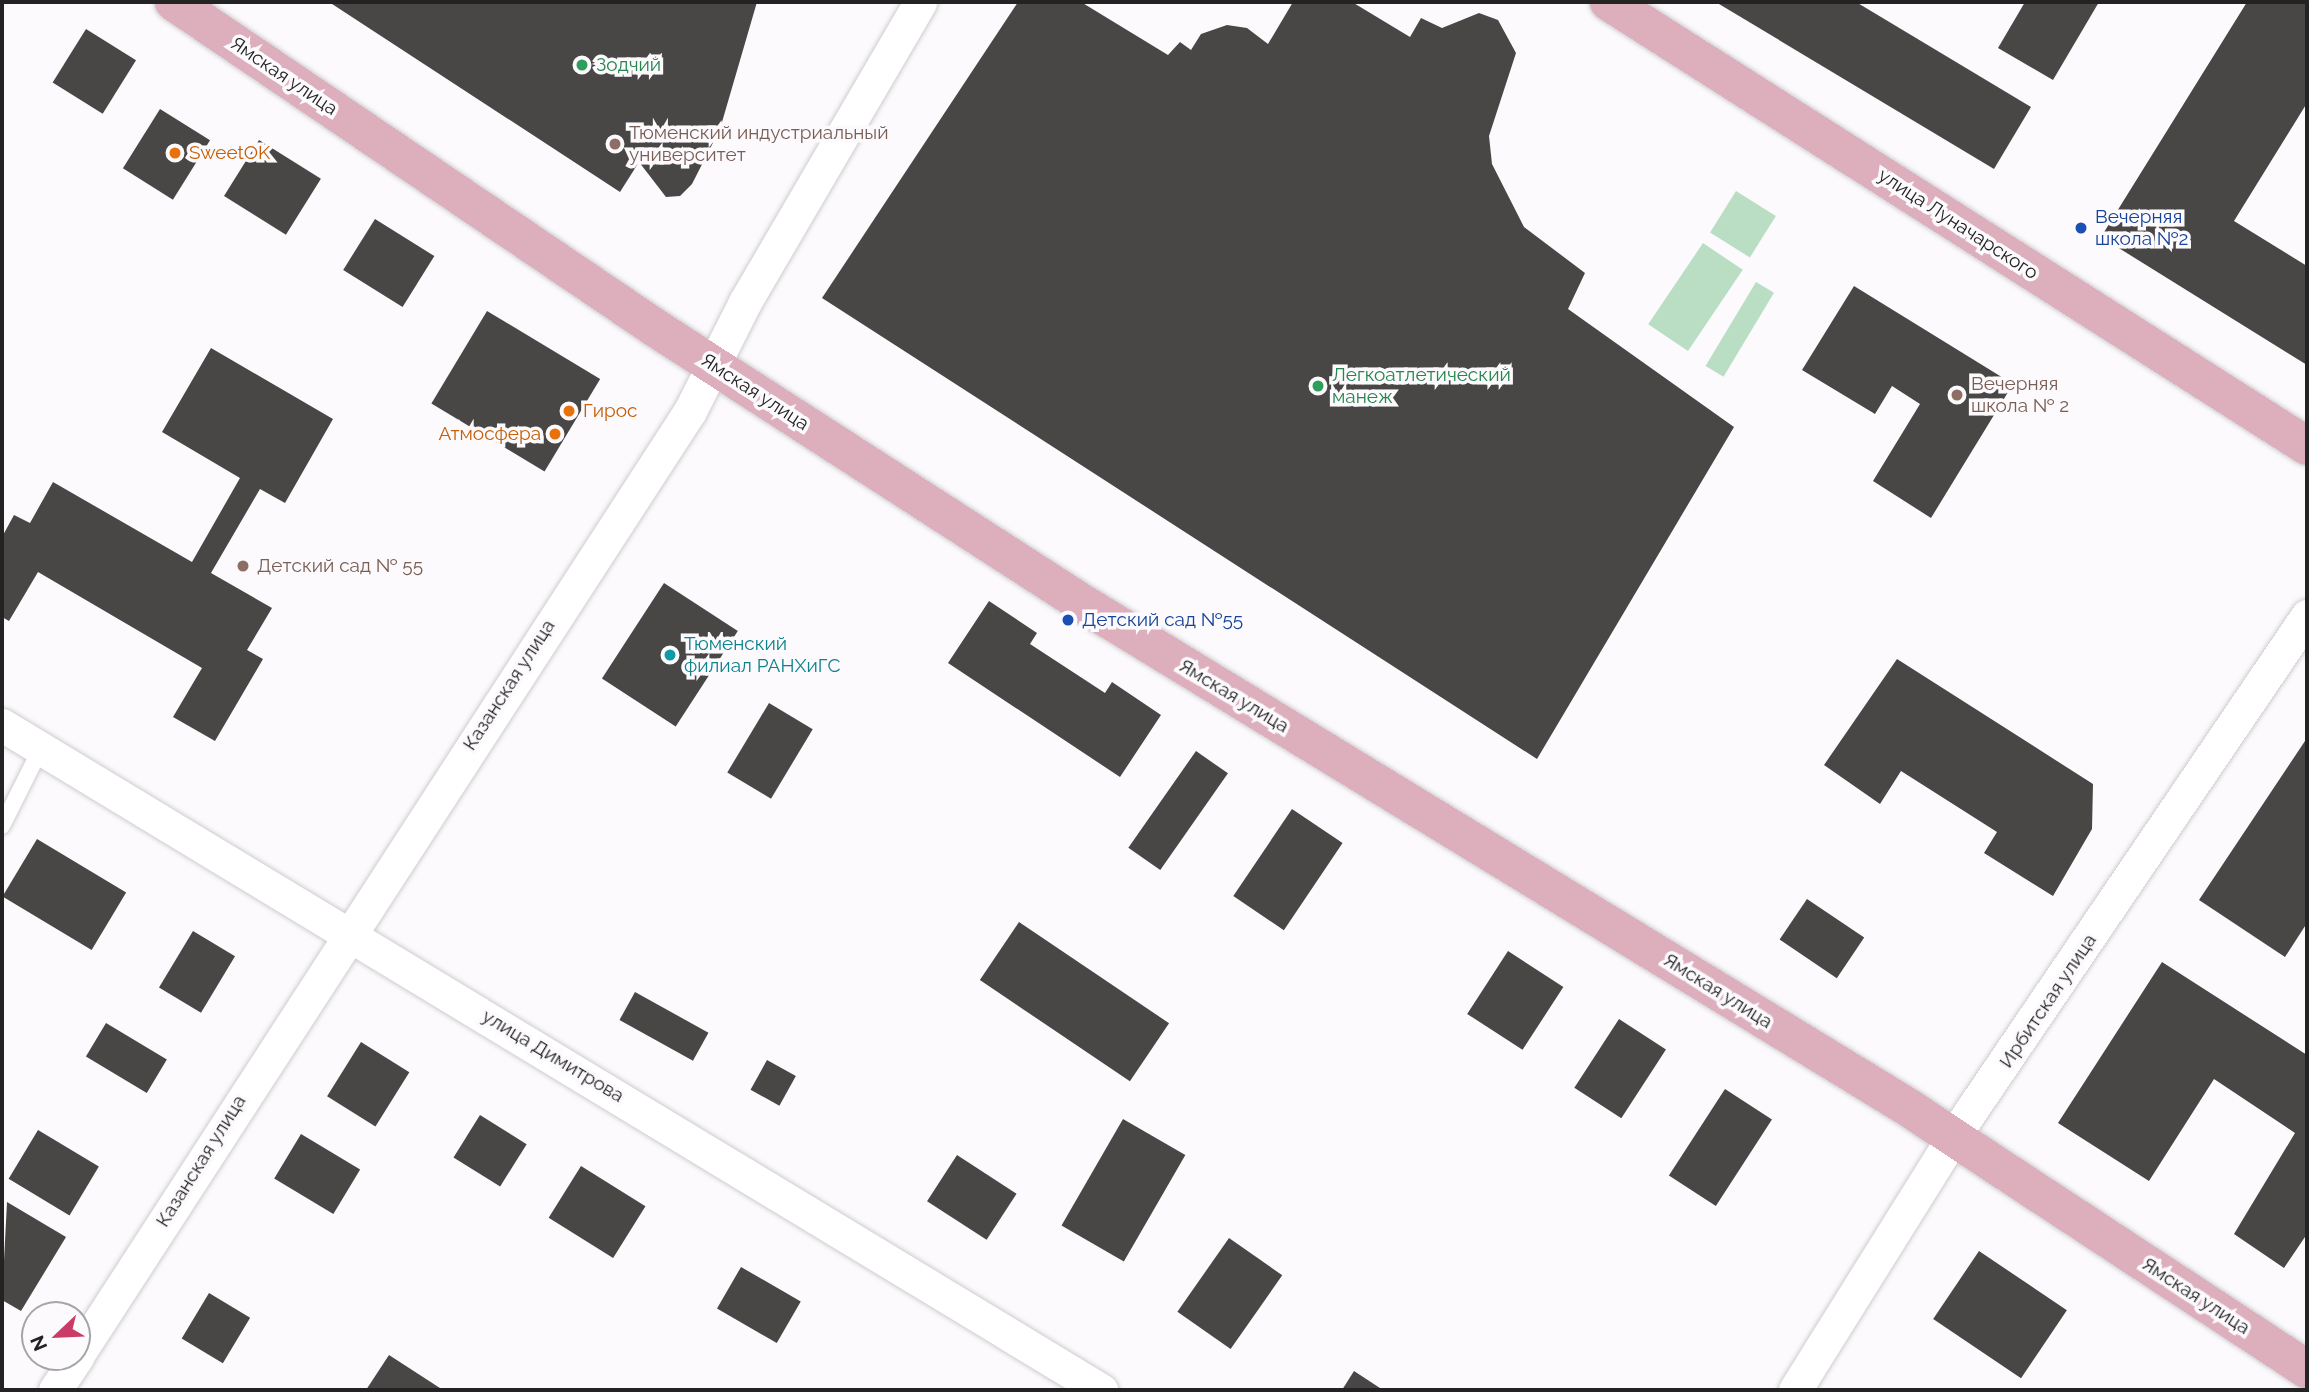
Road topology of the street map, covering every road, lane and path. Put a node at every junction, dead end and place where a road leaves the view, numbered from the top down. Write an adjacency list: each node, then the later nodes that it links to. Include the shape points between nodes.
1 (174, 2): 4 (main road, Ямская улица)
2 (920, 2): 4 (street, Казанская улица)
3 (1610, 2): 5 (main road, улица Луначарского)
4 (713, 364): 10 (street, Казанская улица, via 690,411); 11 (main road, Ямская улица, via 1082,603)
5 (2307, 446)
6 (2307, 616): 11 (street, Ирбитская улица)
7 (2, 726): 8 (street, улица Димитрова)
8 (41, 748): 9 (lane); 10 (street, улица Димитрова)
9 (2, 826)
10 (348, 930): 12 (street, Казанская улица); 16 (street, улица Димитрова)
11 (1953, 1137): 13 (main road, Ямская улица); 17 (street, Ирбитская улица)
12 (91, 1335)
13 (2307, 1368)
14 (68, 1371): 15 (street, Казанская улица)
15 (55, 1390)
16 (1101, 1390)
17 (1795, 1390)

